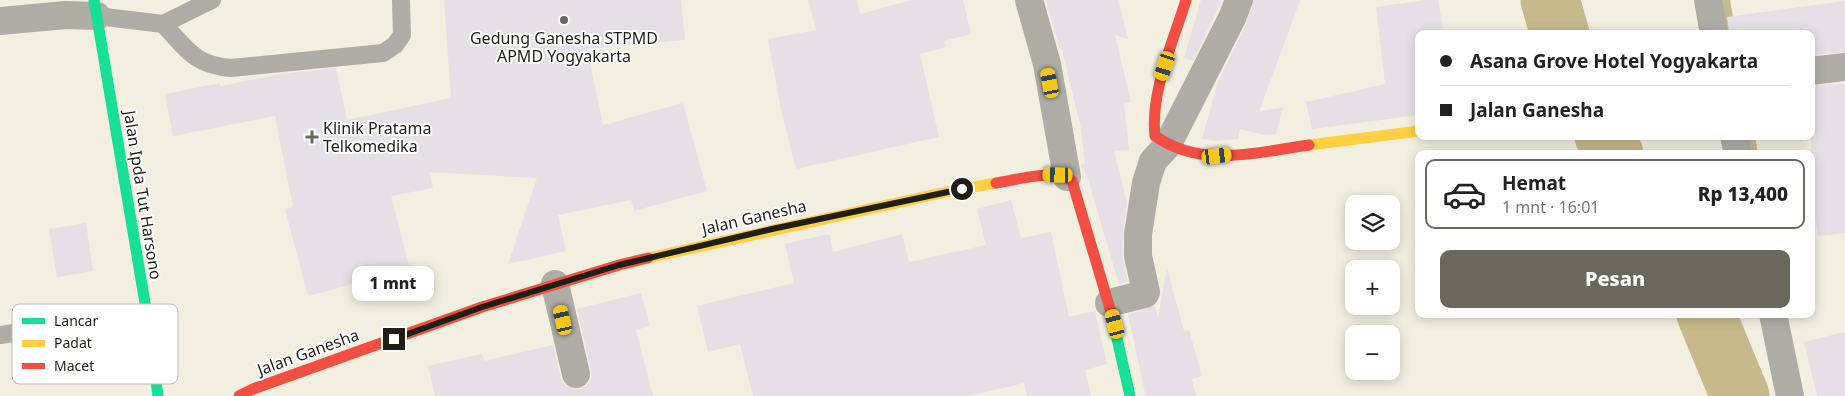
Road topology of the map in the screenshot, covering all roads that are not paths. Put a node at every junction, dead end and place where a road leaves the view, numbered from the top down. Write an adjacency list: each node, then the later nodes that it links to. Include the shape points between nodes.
1 (212, 0): 9 (lane)
2 (401, 0): 9 (lane, via 402,35 395,45 383,53 345,57 231,68 214,66 200,61)
3 (1029, 0): 15 (street, via 1046,64)
4 (1186, 0): 14 (street, via 1155,98 1155,136)
5 (1239, 0): 14 (street)
6 (1708, 0): 10 (street)
7 (95, 8): 8 (street); 9 (lane); 18 (street, Jalan Ipda Tut Harsono)
8 (0, 21)
9 (163, 24)
10 (1713, 30)
11 (1845, 67): 12 (street)
12 (1815, 71)
13 (1415, 131): 14 (street, via 1217,156 1197,156)
14 (1168, 146): 17 (street, via 1151,168 1138,234 1138,256 1146,292)
15 (1067, 177): 16 (street, Jalan Ganesha, via 1046,175 936,194 619,265); 17 (street, via 1072,181)
16 (555, 284): 20 (street); 21 (street, Jalan Ganesha, via 482,307)
17 (1109, 303): 22 (street)
18 (145, 304)
19 (1773, 318): 23 (street)
20 (576, 374)
21 (239, 396)
22 (1130, 396)
23 (1790, 396)

